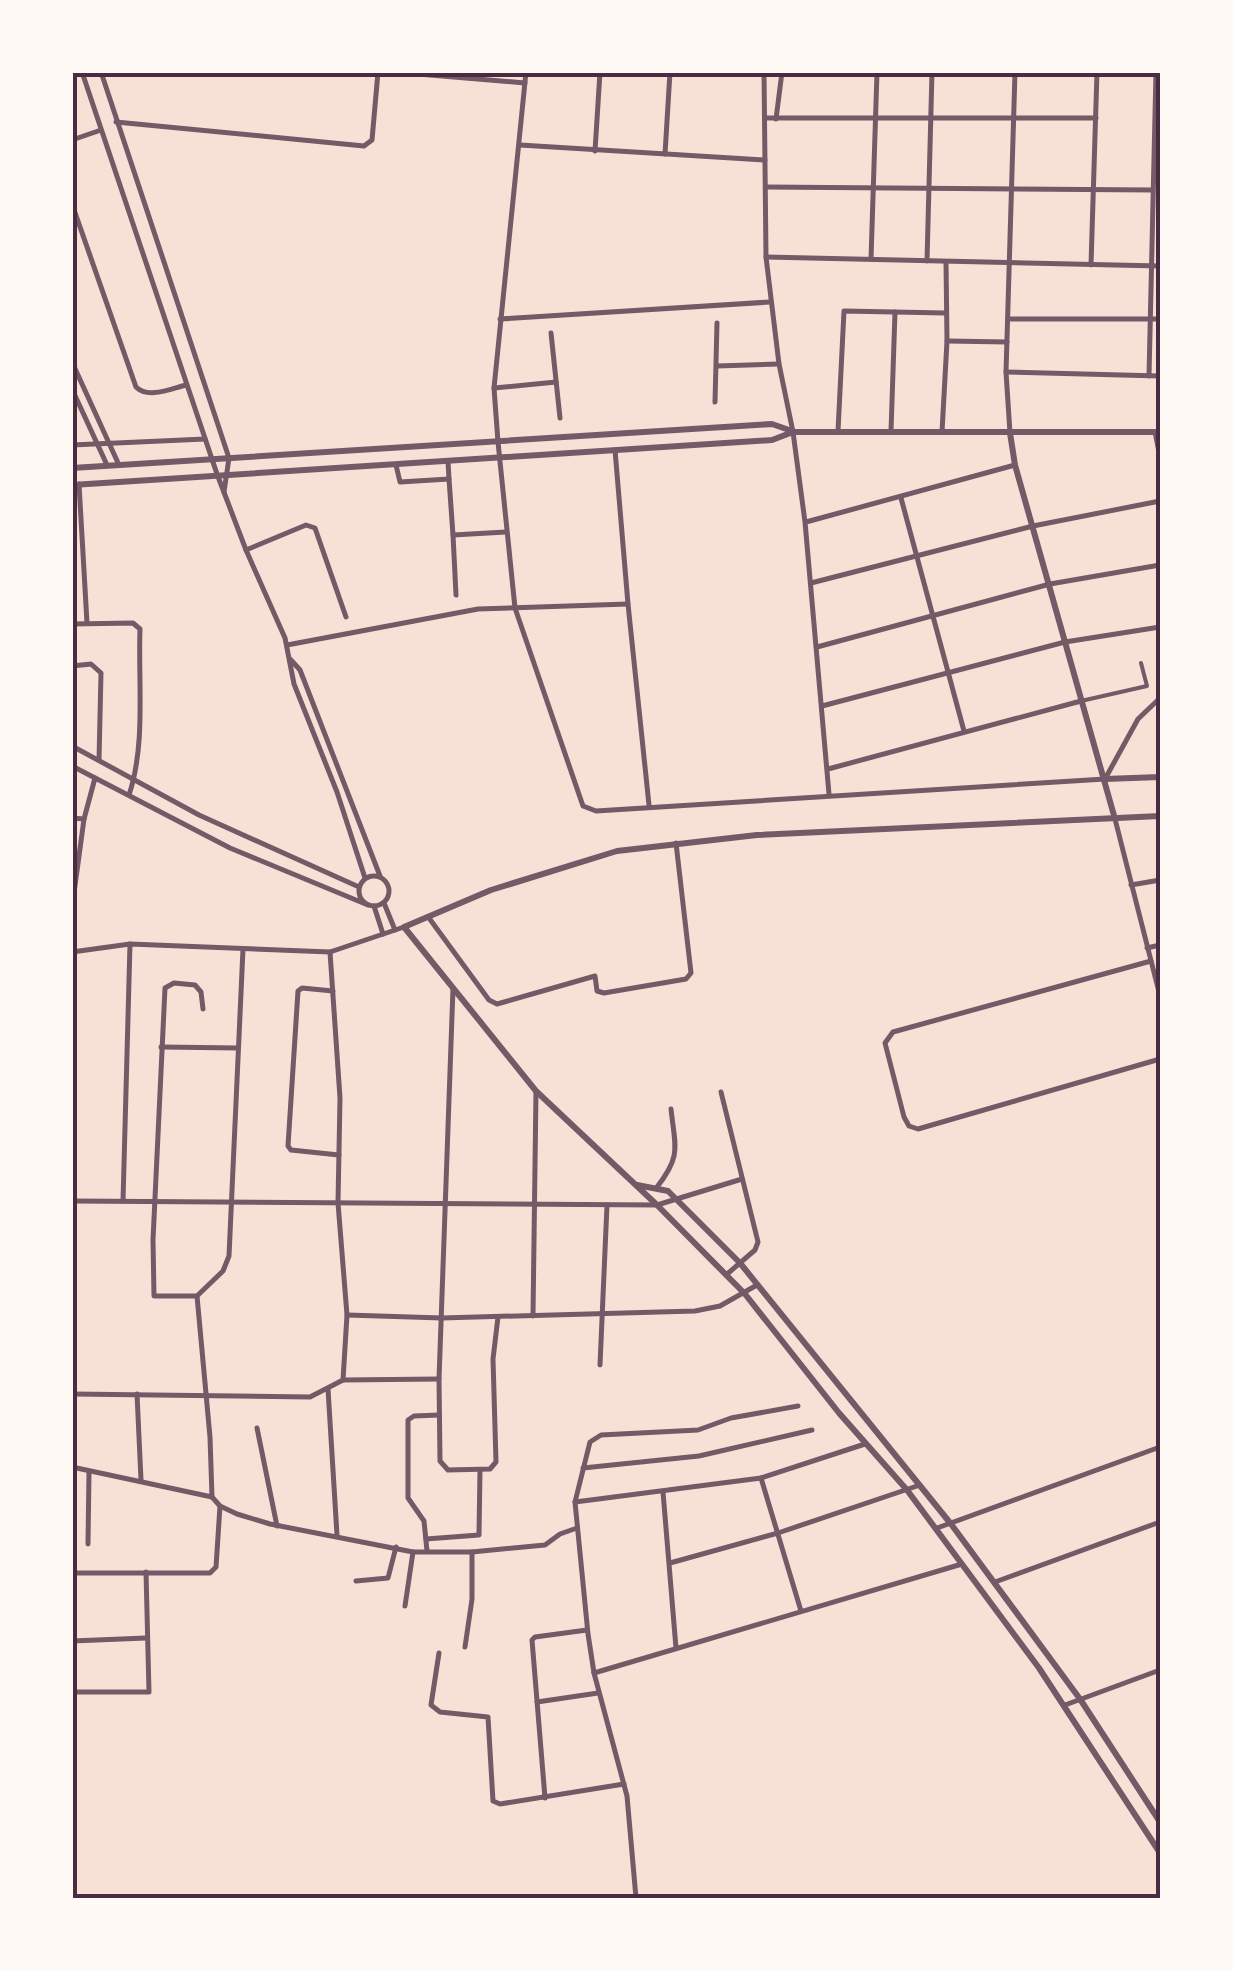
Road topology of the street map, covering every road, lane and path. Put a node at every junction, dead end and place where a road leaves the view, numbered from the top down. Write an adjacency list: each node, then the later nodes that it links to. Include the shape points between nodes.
1 (82, 72): 24 (street)
2 (101, 72): 23 (street)
3 (378, 72): 23 (street, via 372,140 364,146)
4 (394, 72): 15 (street)
5 (526, 72): 16 (street)
6 (600, 72): 27 (street)
7 (670, 72): 28 (street)
8 (764, 72): 17 (street)
9 (782, 72): 18 (street)
10 (877, 72): 19 (street)
11 (932, 72): 20 (street)
12 (1014, 72): 22 (street)
13 (1097, 72): 21 (street)
14 (1156, 72): 30 (street)
15 (404, 73): 16 (street)
16 (525, 83): 26 (street)
17 (765, 118): 18 (street); 29 (street)
18 (776, 118): 19 (street)
19 (876, 118): 20 (street); 32 (street)
20 (932, 118): 22 (street); 33 (street)
21 (1096, 118): 22 (street); 34 (street)
22 (1014, 119): 36 (street)
23 (116, 122): 85 (street)
24 (100, 130): 25 (street); 65 (street)
25 (72, 140)
26 (520, 145): 27 (street); 50 (street)
27 (594, 151): 28 (street)
28 (665, 154): 29 (street)
29 (765, 160): 31 (street)
30 (1157, 165): 35 (street)
31 (766, 187): 32 (street); 39 (street)
32 (874, 188): 33 (street); 40 (street)
33 (929, 189): 36 (street); 41 (street)
34 (1092, 190): 35 (street); 36 (street); 44 (street)
35 (1154, 190): 38 (street)
36 (1012, 191): 43 (street)
37 (72, 204): 65 (street, via 136,386 150,393)
38 (1157, 211): 45 (street)
39 (766, 256): 40 (street); 47 (street)
40 (871, 260): 41 (street)
41 (927, 261): 42 (street)
42 (946, 262): 43 (street); 49 (street)
43 (1012, 263): 44 (street); 51 (street)
44 (1091, 265): 45 (street)
45 (1152, 266): 46 (street); 52 (street)
46 (1160, 266)
47 (770, 302): 50 (street); 59 (street)
48 (896, 312): 49 (street); 71 (street, via 842,315); 72 (street)
49 (945, 313): 56 (street)
50 (500, 319): 66 (street)
51 (1008, 319): 52 (street); 57 (street)
52 (1151, 319): 53 (street); 62 (street)
53 (1160, 320)
54 (717, 323): 60 (street)
55 (551, 333): 64 (street)
56 (947, 341): 57 (street); 74 (street)
57 (1007, 342): 61 (street)
58 (72, 362): 67 (street)
59 (779, 364): 60 (street); 73 (street)
60 (716, 366): 69 (street)
61 (1006, 372): 62 (street); 76 (street)
62 (1150, 376): 63 (street)
63 (1160, 376)
64 (556, 382): 66 (street); 70 (street)
65 (187, 385): 77 (street)
66 (494, 388): 79 (street)
67 (84, 392): 68 (street); 78 (street)
68 (73, 393): 80 (street)
69 (715, 402)
70 (560, 418)
71 (838, 431): 72 (street); 73 (street)
72 (891, 431): 74 (street)
73 (793, 432): 79 (street, via 772,424); 82 (street, via 772,440); 100 (street)
74 (942, 432): 76 (street)
75 (1158, 432): 76 (street); 83 (street)
76 (1010, 433): 91 (street)
77 (205, 440): 78 (street); 84 (street)
78 (109, 442): 80 (street); 88 (street)
79 (498, 442): 85 (street); 86 (street)
80 (97, 443): 81 (street); 89 (street)
81 (72, 445)
82 (615, 450): 86 (street); 112 (street)
83 (1160, 456)
84 (212, 458): 85 (street); 88 (street); 94 (street)
85 (229, 458): 93 (street)
86 (500, 458): 87 (street); 102 (street)
87 (448, 462): 90 (street); 95 (street)
88 (118, 464): 89 (street)
89 (108, 465): 92 (street)
90 (396, 465): 93 (street); 95 (street, via 400,482)
91 (1015, 465): 98 (street); 101 (street)
92 (72, 468)
93 (229, 473): 94 (street); 97 (street)
94 (217, 474): 96 (street); 97 (street)
95 (449, 479): 103 (street)
96 (76, 485): 109 (street)
97 (224, 492): 104 (street)
98 (901, 498): 100 (street); 105 (street)
99 (1160, 502): 101 (street)
100 (806, 522): 107 (street)
101 (1033, 526): 105 (street); 108 (street)
102 (506, 532): 103 (street); 113 (street)
103 (453, 535): 111 (street)
104 (246, 550): 115 (street, via 306,525 316,528); 120 (street)
105 (917, 555): 107 (street); 114 (street)
106 (1160, 565): 108 (street)
107 (811, 584): 121 (street)
108 (1050, 584): 114 (street); 119 (street)
109 (84, 586): 110 (street); 117 (street)
110 (72, 588)
111 (456, 595)
112 (628, 604): 113 (street); 140 (street)
113 (516, 608): 120 (street, via 452,612); 140 (street, via 584,806)
114 (932, 616): 121 (street); 125 (street)
115 (346, 617)
116 (72, 624): 117 (street)
117 (86, 624): 136 (street, via 133,623 140,630)
118 (1160, 627): 119 (street)
119 (1065, 642): 125 (street); 127 (street)
120 (287, 646): 122 (street)
121 (817, 647): 128 (street)
122 (291, 660): 149 (street); 150 (street)
123 (1141, 663): 127 (street, via 1147,686)
124 (72, 666): 131 (street, via 90,664 101,673)
125 (948, 673): 128 (street); 129 (street)
126 (1160, 698): 137 (street, via 1138,719)
127 (1081, 700): 129 (street); 137 (street)
128 (822, 706): 133 (street)
129 (964, 731): 133 (street)
130 (72, 746): 131 (street)
131 (99, 760): 136 (street)
132 (72, 766): 135 (street)
133 (827, 770): 138 (street)
134 (1160, 777): 137 (street)
135 (95, 778): 139 (street); 144 (street)
136 (134, 779): 139 (street); 153 (street)
137 (1105, 779): 138 (street); 143 (street)
138 (829, 794): 140 (street)
139 (129, 796): 155 (street, via 230,848)
140 (650, 806)
141 (1160, 816): 143 (street)
142 (72, 818): 144 (street)
143 (1115, 818): 147 (street); 152 (street)
144 (84, 819): 146 (street)
145 (73, 830): 146 (street)
146 (81, 834): 148 (street)
147 (676, 843): 157 (street, via 546,871); 157 (street, via 686,979 604,993 595,976 497,1004)
148 (75, 870): 156 (street)
149 (380, 876): 150 (street); 154 (street, via 390,888)
150 (365, 878): 153 (street)
151 (1160, 880): 152 (street)
152 (1131, 885): 163 (street)
153 (359, 887): 155 (street, via 360,898)
154 (384, 903): 155 (street); 159 (street)
155 (371, 906): 160 (street)
156 (72, 908)
157 (429, 918): 158 (street)
158 (404, 927): 159 (street); 168 (street)
159 (394, 930): 160 (street)
160 (382, 934): 166 (street)
161 (130, 944): 164 (street); 165 (street); 184 (street)
162 (1160, 945): 163 (street)
163 (1147, 948): 167 (street)
164 (242, 949): 166 (street); 173 (street)
165 (72, 952)
166 (330, 952): 169 (street)
167 (1150, 961): 170 (street); 174 (street, via 892,1032 886,1043 904,1117 918,1129)
168 (453, 986): 175 (street); 188 (street)
169 (334, 991): 178 (street); 178 (street, via 298,991 288,1146)
170 (1160, 996)
171 (203, 1010): 172 (street, via 194,985 169,984 162,996)
172 (160, 1046): 173 (street); 185 (street)
173 (239, 1048): 186 (street)
174 (1160, 1059)
175 (536, 1091): 180 (street); 189 (street)
176 (721, 1092): 179 (street)
177 (671, 1109): 181 (street, via 676,1156)
178 (339, 1155): 187 (street)
179 (742, 1179): 182 (street); 192 (street, via 758,1242)
180 (636, 1185): 181 (street); 191 (street)
181 (657, 1187): 182 (street)
182 (678, 1199): 191 (street); 192 (street)
183 (72, 1200): 184 (street)
184 (123, 1201): 185 (street)
185 (155, 1201): 186 (street); 196 (street, via 154,1296)
186 (233, 1202): 187 (street); 196 (street, via 227,1265)
187 (338, 1202): 188 (street); 197 (street)
188 (446, 1204): 189 (street); 201 (street)
189 (533, 1204): 190 (street); 199 (street)
190 (607, 1204): 191 (street); 198 (street)
191 (657, 1205): 193 (street)
192 (740, 1263): 193 (street); 194 (street)
193 (726, 1275): 195 (street)
194 (757, 1285): 195 (street); 221 (street)
195 (745, 1294): 198 (street, via 695,1311); 213 (street)
196 (197, 1296): 208 (street)
197 (347, 1315): 201 (street); 204 (street)
198 (603, 1315): 199 (street); 202 (street)
199 (533, 1316): 200 (street)
200 (498, 1317): 201 (street); 217 (street, via 496,1462)
201 (442, 1318): 203 (street)
202 (600, 1365)
203 (439, 1379): 204 (street); 210 (street)
204 (343, 1380): 205 (street)
205 (328, 1388): 208 (street, via 310,1396); 233 (street)
206 (72, 1394): 207 (street)
207 (138, 1394): 208 (street); 220 (street)
208 (207, 1395): 224 (street)
209 (798, 1406): 216 (street, via 698,1430 600,1434 590,1442)
210 (439, 1415): 217 (street, via 442,1467); 234 (street, via 408,1420 408,1498 424,1521)
211 (256, 1428): 229 (street)
212 (812, 1430): 216 (street, via 699,1456)
213 (865, 1444): 219 (street); 222 (street)
214 (1160, 1447): 227 (street)
215 (72, 1467): 218 (street)
216 (583, 1468): 225 (street)
217 (480, 1470): 234 (street, via 479,1536)
218 (90, 1472): 220 (street); 235 (street)
219 (761, 1478): 223 (street); 232 (street)
220 (141, 1480): 224 (street)
221 (920, 1485): 222 (street); 227 (street)
222 (907, 1490): 231 (street); 232 (street)
223 (663, 1492): 225 (street); 240 (street)
224 (212, 1497): 226 (street)
225 (575, 1502): 230 (street)
226 (220, 1506): 229 (street); 243 (street, via 214,1571)
227 (951, 1524): 231 (street); 245 (street)
228 (1160, 1524): 245 (street)
229 (277, 1526): 233 (street)
230 (577, 1528): 239 (street, via 545,1545); 248 (street)
231 (937, 1528): 241 (street)
232 (778, 1533): 240 (street); 247 (street)
233 (336, 1535): 236 (street)
234 (426, 1539): 238 (street)
235 (88, 1544)
236 (396, 1547): 237 (street); 244 (street, via 388,1578)
237 (413, 1552): 238 (street); 246 (street)
238 (427, 1552): 239 (street)
239 (472, 1552): 251 (street)
240 (670, 1563): 252 (street)
241 (962, 1564): 247 (street); 260 (street)
242 (72, 1572): 243 (street)
243 (146, 1572): 249 (street)
244 (356, 1581)
245 (995, 1582): 258 (street)
246 (405, 1606)
247 (800, 1612): 252 (street)
248 (587, 1630): 255 (street); 259 (street, via 533,1638)
249 (146, 1638): 250 (street); 256 (street, via 149,1692)
250 (72, 1641)
251 (465, 1647)
252 (676, 1648): 255 (street)
253 (438, 1653): 262 (street, via 431,1705 488,1717 493,1801)
254 (1160, 1670): 258 (street)
255 (594, 1673): 257 (street)
256 (72, 1692)
257 (600, 1693): 259 (street); 261 (street)
258 (1080, 1699): 260 (street); 263 (street)
259 (537, 1702): 262 (street)
260 (1065, 1706): 264 (street)
261 (624, 1784): 262 (street); 265 (street)
262 (545, 1798)
263 (1160, 1822)
264 (1159, 1849)
265 (636, 1898)

